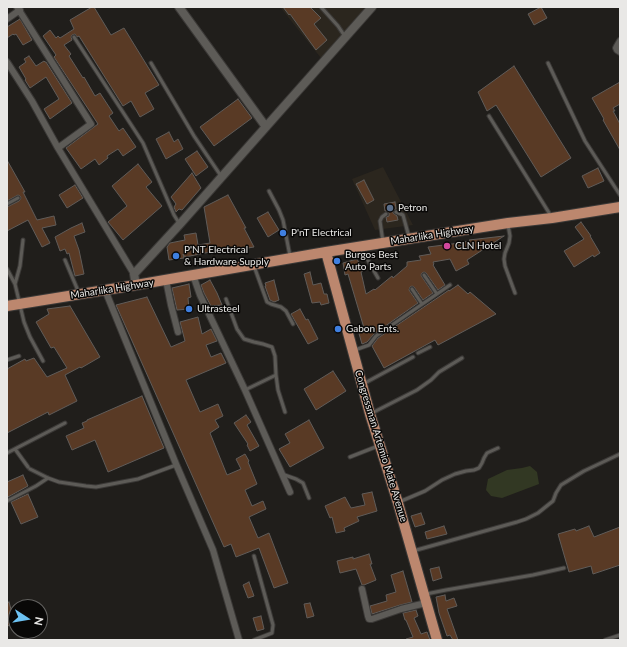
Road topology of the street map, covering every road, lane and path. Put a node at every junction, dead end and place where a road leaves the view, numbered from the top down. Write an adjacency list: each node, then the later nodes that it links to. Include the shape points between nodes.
1 (179, 7): 14 (street)
2 (321, 7): 7 (lane, via 344,35)
3 (372, 7): 7 (street)
4 (18, 9): 5 (street); 15 (street, via 92,124)
5 (7, 19)
6 (74, 37): 26 (lane, via 143,143)
7 (342, 41): 14 (street)
8 (620, 41): 9 (street, via 616,48)
9 (620, 52)
10 (7, 62): 15 (street)
11 (151, 63): 16 (lane, via 194,136)
12 (548, 63): 18 (lane, via 584,141)
13 (490, 116): 24 (lane)
14 (266, 128): 16 (street)
15 (58, 148): 36 (street)
16 (222, 177): 26 (street)
17 (269, 191): 32 (lane, via 283,220)
18 (620, 196)
19 (18, 198): 20 (lane)
20 (7, 204)
21 (620, 207): 24 (main road, Maharlika Highway)
22 (396, 212): 27 (lane, via 402,215)
23 (386, 214): 29 (lane, via 380,221)
24 (552, 218): 25 (main road, Maharlika Highway)
25 (508, 223): 27 (main road, Maharlika Highway); 46 (lane, via 510,236 504,259)
26 (180, 224): 36 (street)
27 (410, 239): 29 (main road, Maharlika Highway)
28 (23, 240): 41 (lane)
29 (383, 243): 30 (main road, Maharlika Highway)
30 (360, 246): 31 (main road, Maharlika Highway); 39 (lane)
31 (326, 252): 32 (main road, Maharlika Highway); 56 (main road, Congressman Artemio Mate Avenue)
32 (291, 258): 34 (main road, Maharlika Highway)
33 (65, 260): 47 (lane)
34 (253, 264): 37 (main road, Maharlika Highway); 53 (lane, via 267,302 286,311)
35 (7, 269): 41 (lane)
36 (134, 274): 42 (street)
37 (193, 275): 40 (main road, Maharlika Highway); 65 (street)
38 (424, 275): 48 (lane)
39 (378, 278)
40 (166, 280): 42 (main road, Maharlika Highway); 54 (street)
41 (15, 284): 50 (lane)
42 (136, 285): 45 (main road, Maharlika Highway)
43 (450, 285): 48 (lane)
44 (412, 289): 51 (lane)
45 (105, 290): 47 (main road, Maharlika Highway); 75 (street)
46 (515, 293)
47 (80, 294): 50 (main road, Maharlika Highway)
48 (437, 294): 51 (lane)
49 (226, 299): 63 (lane, via 244,339 272,347)
50 (19, 304): 52 (main road, Maharlika Highway); 62 (lane, via 30,337)
51 (422, 304): 56 (lane, via 376,336 369,345)
52 (7, 306)
53 (293, 324)
54 (178, 332)
55 (430, 347): 57 (lane)
56 (352, 350): 64 (main road, Congressman Artemio Mate Avenue)
57 (418, 353)
58 (19, 356): 61 (lane)
59 (413, 357): 64 (lane)
60 (462, 358): 67 (lane, via 417,390)
61 (7, 360)
62 (43, 361)
63 (276, 375): 65 (lane); 66 (lane)
64 (362, 384): 67 (main road, Congressman Artemio Mate Avenue)
65 (245, 390): 76 (street)
66 (285, 412)
67 (370, 414): 69 (main road, Congressman Artemio Mate Avenue)
68 (65, 423): 71 (lane)
69 (380, 446): 74 (lane); 81 (main road, Congressman Artemio Mate Avenue)
70 (498, 448): 81 (lane, via 487,453 479,468 455,474)
71 (15, 449): 72 (lane); 77 (lane, via 29,468)
72 (7, 453)
73 (620, 454): 82 (lane, via 561,485 553,501 526,519)
74 (350, 457)
75 (176, 464): 77 (lane, via 138,479 96,487); 89 (street, via 213,550)
76 (282, 474): 78 (street); 79 (lane, via 303,483)
77 (48, 478): 80 (lane)
78 (290, 492)
79 (309, 498)
80 (7, 501)
81 (398, 503): 82 (main road, Congressman Artemio Mate Avenue)
82 (412, 552): 86 (main road, Congressman Artemio Mate Avenue)
83 (254, 556): 88 (lane, via 274,625 272,633)
84 (564, 568): 86 (lane, via 446,590)
85 (362, 589): 86 (street, via 369,619)
86 (425, 599): 91 (main road, Congressman Artemio Mate Avenue)
87 (620, 635): 92 (lane)
88 (262, 639): 90 (lane)
89 (239, 640)
90 (254, 640)
91 (437, 640)
92 (605, 640)

